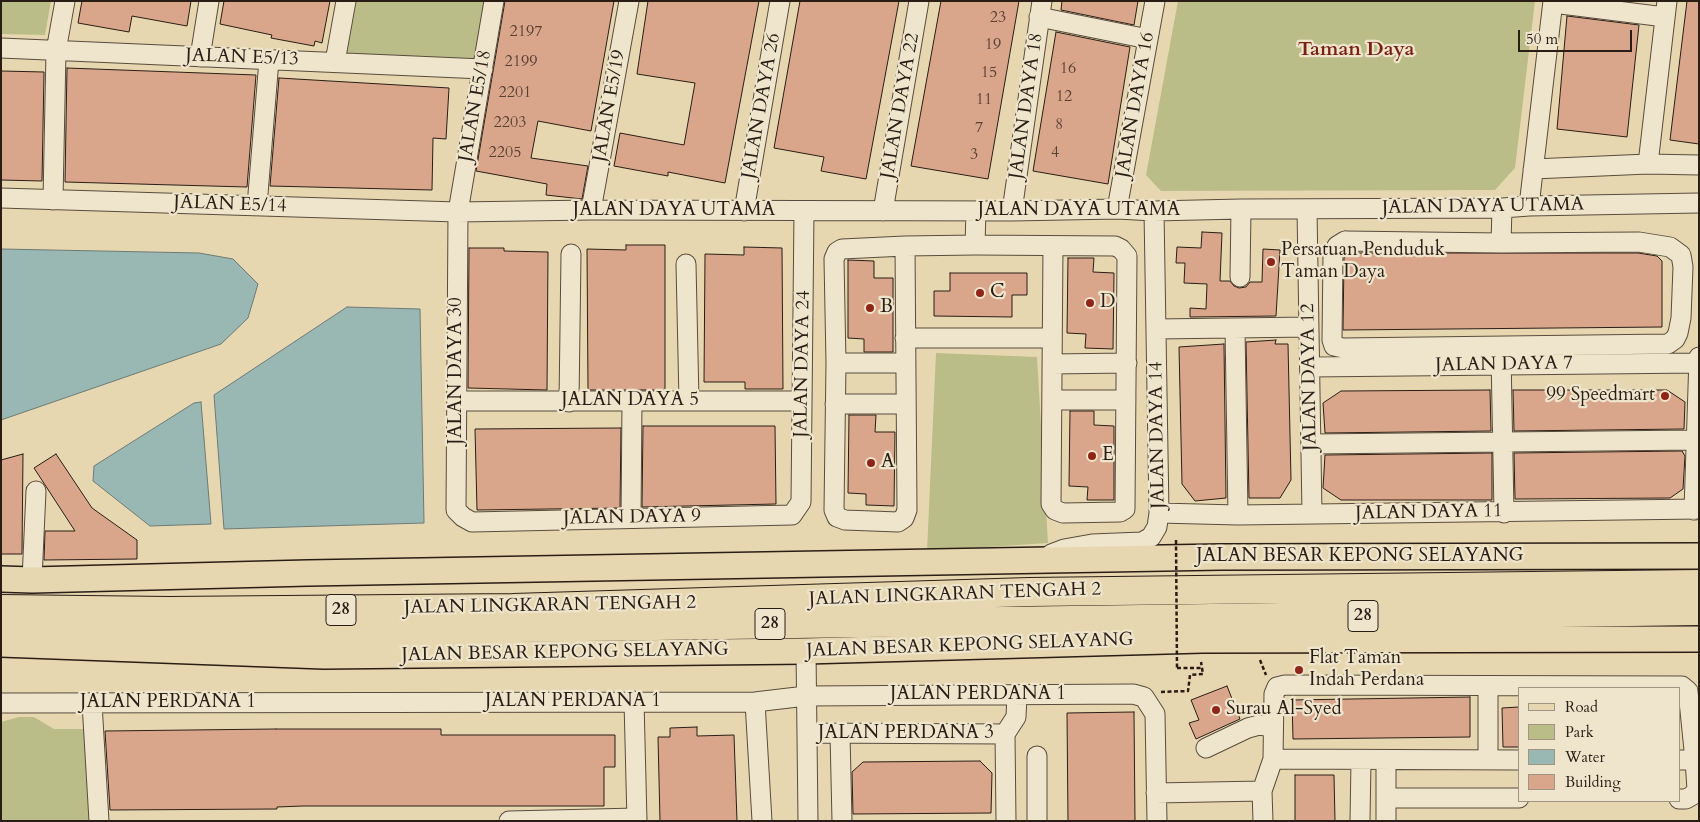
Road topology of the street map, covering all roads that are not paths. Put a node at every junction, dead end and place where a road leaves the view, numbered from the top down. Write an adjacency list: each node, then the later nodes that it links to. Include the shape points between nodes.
1 (65, 1): 14 (street)
2 (209, 1): 15 (street)
3 (346, 1): 17 (street)
4 (494, 1): 18 (street, JALAN E5/18)
5 (629, 1): 31 (street, JALAN E5/19)
6 (780, 1): 32 (street, JALAN DAYA 26)
7 (919, 1): 34 (street, JALAN DAYA 22)
8 (1155, 1): 12 (street, JALAN DAYA 16)
9 (1553, 2): 11 (street); 21 (street)
10 (1040, 9): 12 (street); 36 (street, JALAN DAYA 18)
11 (1666, 9): 19 (street)
12 (1148, 39): 28 (street, JALAN DAYA 16)
13 (1, 48): 14 (street, JALAN E5/13)
14 (56, 51): 15 (street, JALAN E5/13); 23 (street)
15 (200, 57): 16 (street, JALAN E5/13)
16 (269, 60): 17 (street, JALAN E5/13); 25 (street)
17 (335, 62): 18 (street, JALAN E5/13)
18 (483, 69): 38 (street, JALAN E5/18)
19 (1648, 164): 20 (street); 21 (street)
20 (1699, 165)
21 (1533, 170): 26 (street)
22 (1, 198): 23 (street, JALAN E5/14)
23 (53, 200): 25 (street, JALAN E5/14)
24 (1699, 203): 26 (street, JALAN DAYA UTAMA)
25 (258, 206): 38 (street, JALAN E5/14)
26 (1529, 206): 27 (street, JALAN DAYA UTAMA)
27 (1502, 208): 30 (street, JALAN DAYA UTAMA); 39 (street)
28 (1117, 209): 36 (street, JALAN DAYA UTAMA); 37 (street, JALAN DAYA UTAMA)
29 (1241, 209): 30 (street, JALAN DAYA UTAMA); 37 (street, JALAN DAYA UTAMA); 45 (street)
30 (1307, 209): 46 (street, JALAN DAYA 12)
31 (591, 210): 32 (street, JALAN DAYA UTAMA); 38 (street, JALAN DAYA UTAMA)
32 (744, 211): 33 (street, JALAN DAYA UTAMA)
33 (804, 211): 34 (street, JALAN DAYA UTAMA); 65 (street, JALAN DAYA 24)
34 (882, 211): 35 (street, JALAN DAYA UTAMA)
35 (976, 211): 36 (street, JALAN DAYA UTAMA); 41 (street)
36 (1012, 211)
37 (1154, 211): 48 (street, JALAN DAYA 14)
38 (458, 212): 62 (street, JALAN DAYA 30)
39 (1501, 243): 51 (street, via 1345,241 1333,254 1332,340 1334,346 1353,349); 51 (street, via 1656,244 1670,247 1681,255 1683,267 1681,318 1675,339 1668,344)
40 (905, 246): 41 (street); 49 (street); 53 (street, via 842,249 837,252 834,259)
41 (975, 246): 42 (street)
42 (1053, 246): 50 (street); 55 (street, via 1115,246 1127,256)
43 (571, 254): 66 (street)
44 (686, 264): 64 (street)
45 (1240, 278)
46 (1309, 327): 47 (street); 58 (street, JALAN DAYA 12)
47 (1235, 328): 48 (street); 78 (street)
48 (1156, 329): 74 (street, JALAN DAYA 14)
49 (905, 338): 50 (street); 54 (street)
50 (1052, 338): 57 (street)
51 (1501, 356): 56 (street, JALAN DAYA 7); 58 (street, JALAN DAYA 7); 70 (street)
52 (1699, 357): 56 (street)
53 (836, 363): 54 (street); 67 (street)
54 (905, 363): 68 (street)
55 (1127, 363): 57 (street); 61 (street)
56 (1698, 363): 59 (street)
57 (1052, 364): 60 (street)
58 (1310, 367): 71 (street, JALAN DAYA 12)
59 (1698, 393): 69 (street)
60 (1052, 400): 61 (street); 61 (street, via 1051,504 1054,510 1063,513 1120,512 1125,509)
61 (1126, 400)
62 (457, 401): 66 (street, JALAN DAYA 5); 80 (street, JALAN DAYA 30, via 456,510)
63 (632, 401): 64 (street, JALAN DAYA 5); 66 (street, JALAN DAYA 5); 79 (street)
64 (689, 401): 65 (street, JALAN DAYA 5)
65 (802, 401): 77 (street, JALAN DAYA 24, via 801,502)
66 (569, 402)
67 (835, 404): 68 (street); 68 (street, via 834,510 837,517 898,522 907,510)
68 (905, 404)
69 (1696, 440): 70 (street); 73 (street)
70 (1503, 442): 71 (street); 75 (street)
71 (1311, 444): 76 (street, JALAN DAYA 12)
72 (36, 491): 84 (street)
73 (1697, 509): 75 (street, JALAN DAYA 11)
74 (1159, 513): 78 (street, JALAN DAYA 11); 82 (street, JALAN DAYA 14, via 1158,527 1151,537 1142,542 1092,544 1064,549)
75 (1504, 513): 76 (street, JALAN DAYA 11)
76 (1312, 514): 78 (street, JALAN DAYA 11)
77 (792, 515): 79 (street, JALAN DAYA 9)
78 (1238, 515)
79 (631, 518): 80 (street, JALAN DAYA 9)
80 (472, 522)
81 (1699, 556): 82 (main road, JALAN BESAR KEPONG SELAYANG)
82 (1036, 560): 84 (main road, JALAN BESAR KEPONG SELAYANG)
83 (1, 579): 84 (main road, JALAN BESAR KEPONG SELAYANG)
84 (32, 580)
85 (1699, 584): 88 (highway, JALAN LINGKARAN TENGAH 2 / 28, via 1029,592)
86 (1, 609): 88 (highway, JALAN LINGKARAN TENGAH 2 / 28)
87 (1699, 612): 88 (highway, JALAN LINGKARAN TENGAH 2 / 28, via 1028,620)
88 (512, 618): 89 (highway, JALAN LINGKARAN TENGAH 2 / 28, via 168,633)
89 (1, 631)
90 (1699, 639): 92 (main road, JALAN BESAR KEPONG SELAYANG, via 1202,640)
91 (1, 644): 92 (main road, JALAN BESAR KEPONG SELAYANG, via 324,656)
92 (806, 651): 95 (street)
93 (1488, 686): 100 (street, via 1285,685 1277,687 1274,694); 109 (street); 111 (street, via 1682,686 1688,691)
94 (1017, 695): 95 (street, JALAN PERDANA 1); 103 (street, via 1016,716); 113 (street, JALAN PERDANA 1, via 1153,695)
95 (806, 696): 97 (street, JALAN PERDANA 1); 101 (street)
96 (634, 701): 97 (street, JALAN PERDANA 1); 99 (street, JALAN PERDANA 1); 117 (street)
97 (755, 702): 120 (street)
98 (1, 703): 99 (street, JALAN PERDANA 1)
99 (92, 703): 118 (street)
100 (1273, 727): 104 (street, via 1259,725 1248,728); 106 (street)
101 (807, 734): 102 (street, JALAN PERDANA 3); 121 (street)
102 (840, 734): 103 (street, JALAN PERDANA 3); 122 (street)
103 (1005, 734): 123 (street)
104 (1206, 748)
105 (1037, 756): 124 (street)
106 (1273, 759): 107 (street); 112 (street)
107 (1361, 760): 108 (street); 127 (street)
108 (1386, 760): 109 (street); 114 (street)
109 (1488, 760): 110 (street)
110 (1518, 760)
111 (1687, 760): 116 (street, via 1696,789 1693,796)
112 (1262, 791): 113 (street); 126 (street)
113 (1156, 793): 125 (street)
114 (1386, 798): 115 (street); 128 (street)
115 (1518, 798)
116 (1680, 799)
117 (637, 820): 119 (street)
118 (99, 821)
119 (509, 821)
120 (762, 821)
121 (808, 821)
122 (842, 821)
123 (1006, 821)
124 (1037, 821)
125 (1156, 821)
126 (1263, 821)
127 (1360, 821)
128 (1386, 821)

